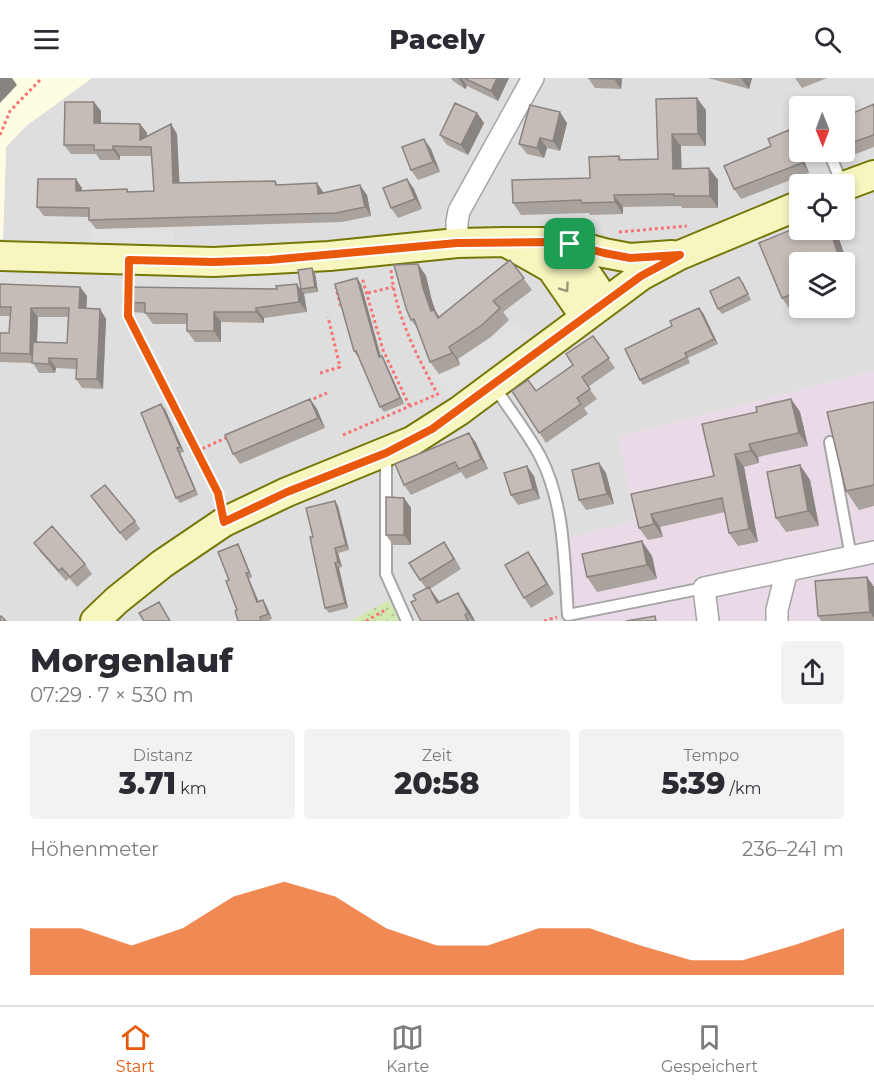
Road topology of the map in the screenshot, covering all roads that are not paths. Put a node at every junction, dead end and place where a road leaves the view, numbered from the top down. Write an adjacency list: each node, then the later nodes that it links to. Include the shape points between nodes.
1 (533, 78): 7 (street, via 459,211)
2 (874, 175): 3 (street)
3 (855, 181)
4 (789, 210): 8 (street)
5 (505, 242): 6 (street); 7 (street); 10 (street, one-way to 10, via 551,268)
6 (548, 242): 8 (street, via 630,258); 10 (street, via 587,271)
7 (457, 243): 9 (street, via 214,262)
8 (680, 255): 10 (street, via 641,276)
9 (0, 256)
10 (595, 310): 11 (street)
11 (494, 386): 13 (street, via 444,406 412,441); 17 (lane, via 539,456 557,501 568,615)
12 (830, 442): 15 (lane)
13 (386, 453): 18 (street, via 224,522 162,564); 19 (lane, via 386,574)
14 (874, 552): 15 (street)
15 (851, 557): 16 (street)
16 (787, 570): 17 (street); 21 (street)
17 (704, 588): 20 (street)
18 (95, 621)
19 (407, 621)
20 (708, 621)
21 (777, 621)

